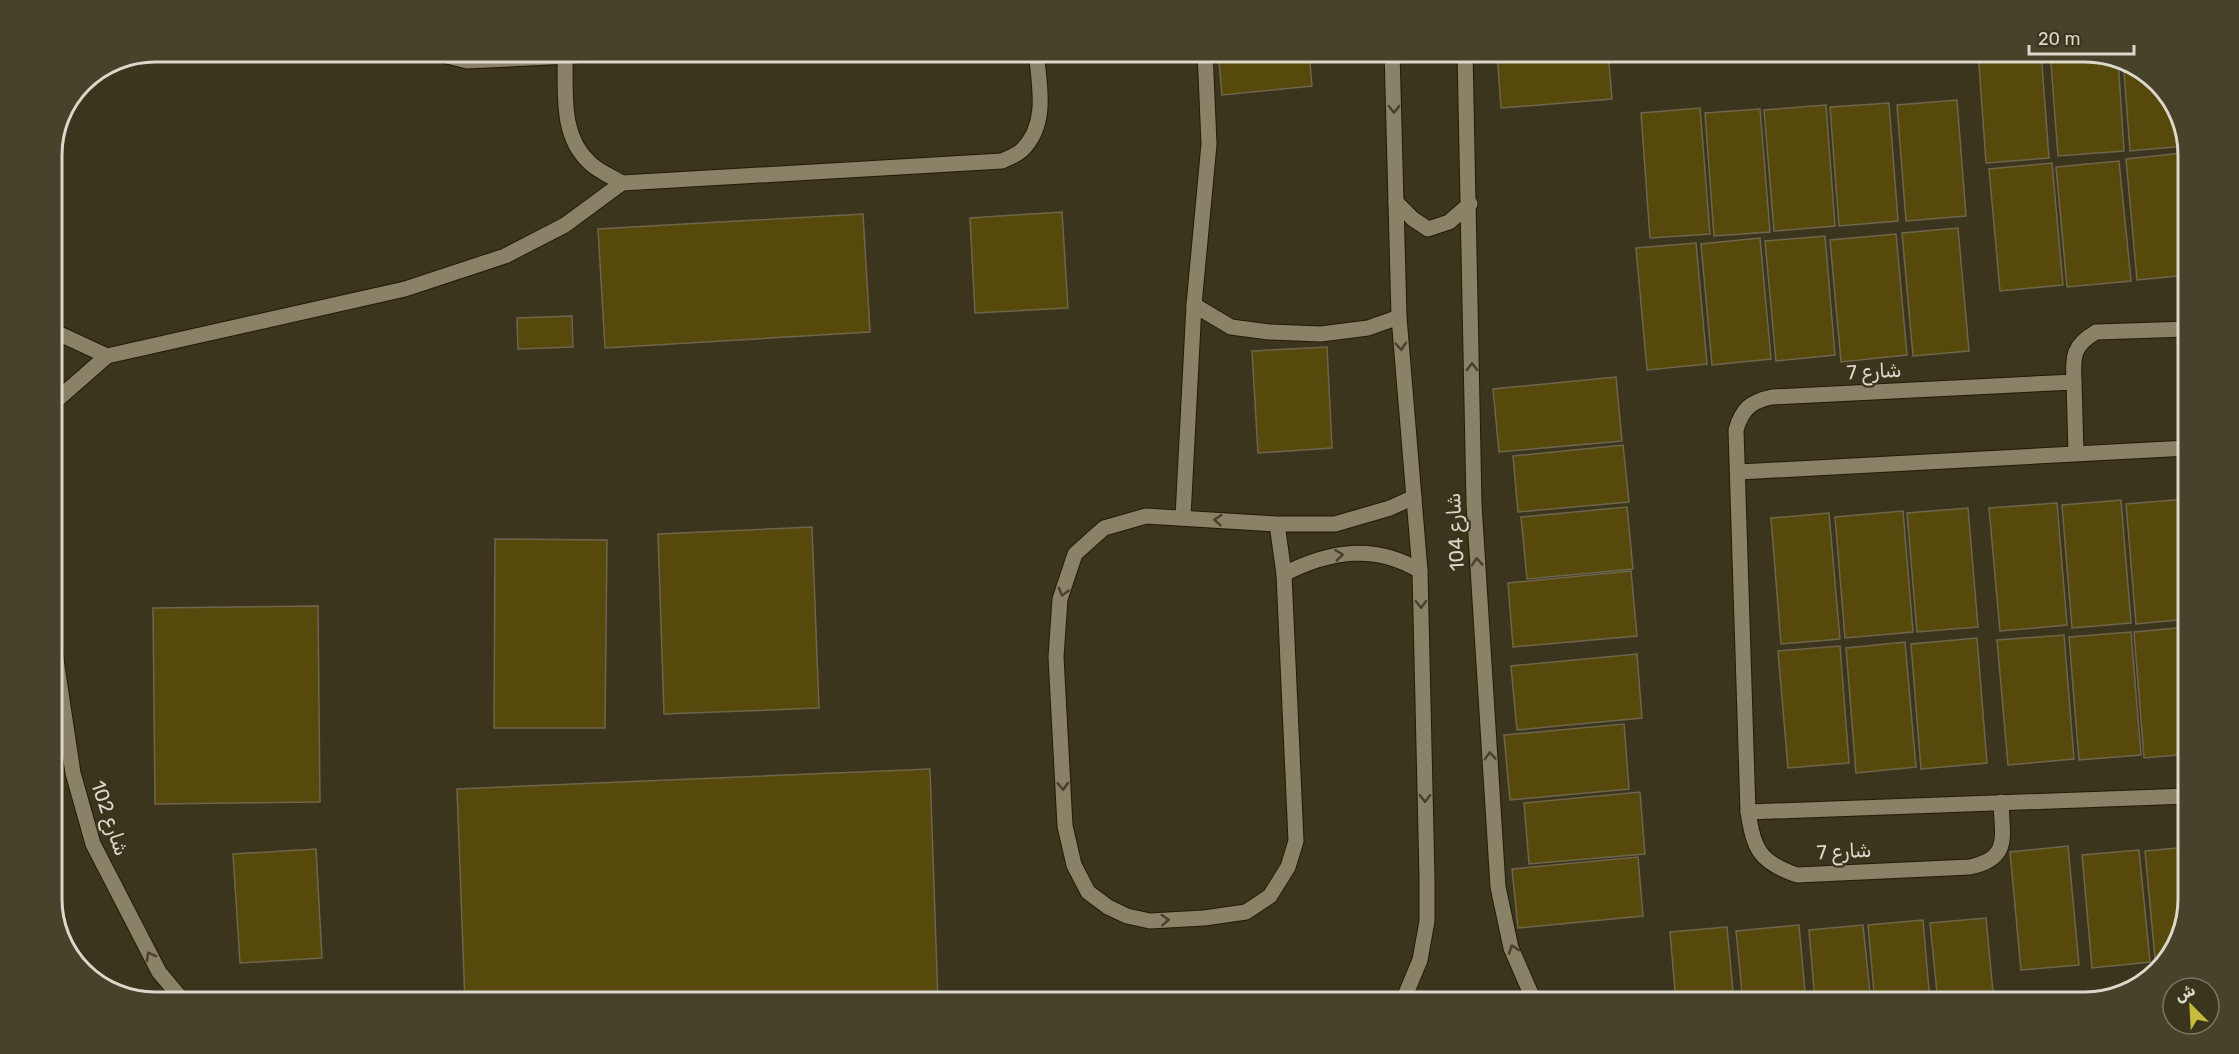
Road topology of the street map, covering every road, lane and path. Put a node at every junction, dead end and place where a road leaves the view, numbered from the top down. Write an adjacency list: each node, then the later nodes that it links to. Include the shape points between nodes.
1 (565, 62): 6 (street, via 567,123 576,146 590,164)
2 (1037, 62): 6 (street, via 1041,104 1036,134 1021,152 1002,161)
3 (1205, 62): 9 (street, via 1209,144)
4 (1392, 62): 7 (street, شارع 104, one-way to 7)
5 (1465, 62): 8 (street, شارع 104)
6 (622, 183): 13 (street, via 565,225 505,256 359,300)
7 (1396, 202): 8 (street, via 1428,228 1449,222); 10 (street, شارع 104)
8 (1470, 204): 30 (street, شارع 104, one-way to 8, via 1511,948 1498,887 1474,504)
9 (1194, 305): 10 (street, via 1232,327 1269,332 1321,334 1368,327); 20 (street)
10 (1399, 317): 19 (street, شارع 104, one-way to 19)
11 (2177, 329): 14 (street, via 2096,332 2077,348 2073,358)
12 (62, 335): 13 (street)
13 (107, 356): 15 (street)
14 (2074, 382): 17 (street); 18 (street, شارع 7, via 1758,399 1740,416 1736,430)
15 (62, 395)
16 (2177, 448): 17 (street)
17 (2076, 453): 18 (street)
18 (1739, 472): 27 (street, شارع 7)
19 (1414, 497): 21 (street, via 1335,524); 22 (street, شارع 104)
20 (1183, 517): 21 (street, one-way to 20); 23 (street, one-way to 23, via 1146,516 1104,528 1075,554 1060,598 1056,657 1065,826 1074,865 1088,892 1108,907 1150,921 1246,912 1270,896 1288,867 1296,841)
21 (1277, 524): 23 (street)
22 (1420, 571): 23 (street, one-way to 22, via 1306,563 1355,553 1404,561); 29 (street, شارع 104, one-way to 29, via 1427,921 1420,960)
23 (1284, 574)
24 (62, 695): 28 (street, شارع 102, one-way to 24, via 159,972 93,844 73,773)
25 (2178, 796): 26 (street)
26 (2001, 802): 27 (street); 27 (street, شارع 7, via 2002,840 1994,858 1986,863 1797,875 1776,868 1761,856 1752,838)
27 (1748, 812)
28 (176, 992)
29 (1407, 992)
30 (1530, 992)

